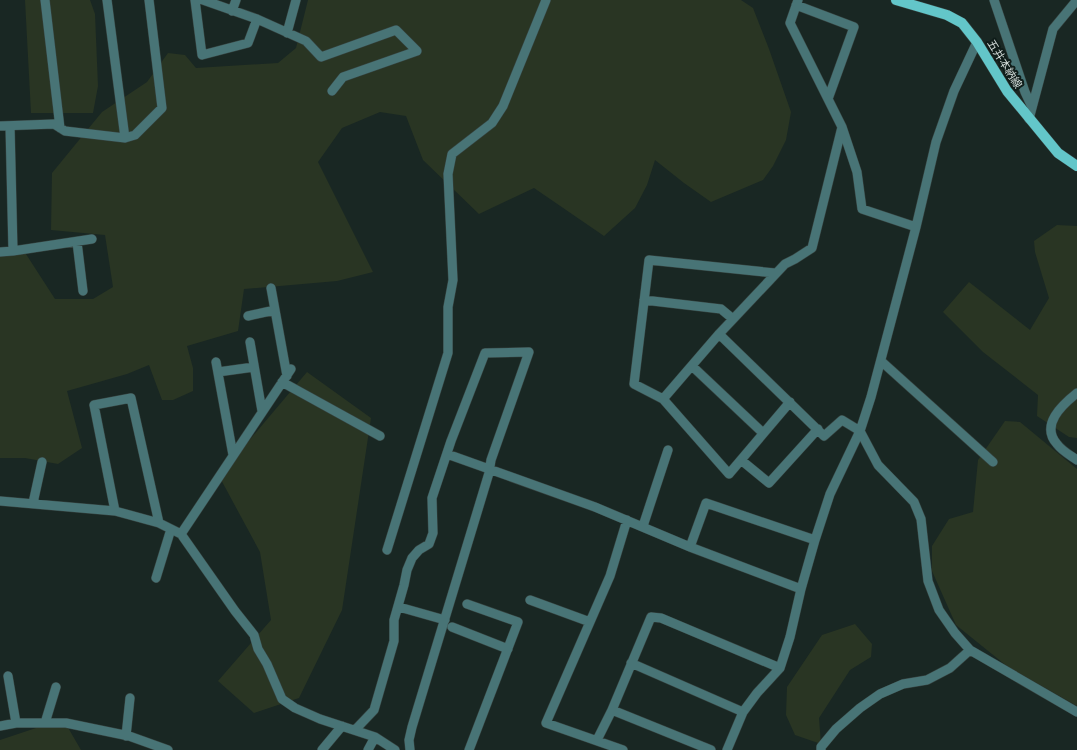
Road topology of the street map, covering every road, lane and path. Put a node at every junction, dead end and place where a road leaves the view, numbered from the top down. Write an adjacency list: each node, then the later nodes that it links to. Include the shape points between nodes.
1 (45, 0): 25 (street)
2 (107, 0): 26 (street)
3 (149, 0): 26 (street, via 162,108 135,135)
4 (195, 0): 15 (street, via 202,54 248,43)
5 (203, 0): 14 (street)
6 (236, 0): 14 (street)
7 (296, 0): 16 (street)
8 (546, 0): 74 (street, via 503,106 492,123 452,154 448,174 453,280 448,307 448,353)
9 (896, 0): 12 (main road, 五井本納線)
10 (994, 0): 20 (street, via 1024,92)
11 (1077, 0): 20 (street, via 1053,29)
12 (909, 1): 17 (main road, 五井本納線, via 962,23)
13 (797, 2): 19 (street, via 790,23); 19 (street, via 854,27)
14 (232, 10): 15 (street)
15 (257, 19): 16 (street)
16 (287, 34): 18 (street, via 306,42 321,57 396,30 417,51 343,77)
17 (977, 42): 21 (main road, 五井本納線, via 1007,91); 28 (street, via 954,91 936,142)
18 (332, 91)
19 (828, 99): 24 (street)
20 (1032, 107): 21 (street)
21 (1029, 119): 27 (main road, 五井本納線, via 1058,153)
22 (0, 126): 23 (street)
23 (10, 126): 25 (street, via 54,124); 31 (street)
24 (842, 127): 28 (street, via 857,172 862,209); 33 (street, via 812,248)
25 (60, 128): 26 (street, via 66,131)
26 (124, 138)
27 (1077, 166)
28 (916, 227): 42 (street)
29 (92, 239): 30 (street)
30 (77, 242): 31 (street); 35 (street)
31 (13, 251): 32 (street)
32 (0, 252)
33 (775, 273): 36 (street, via 649,260); 39 (street)
34 (271, 288): 37 (street)
35 (83, 291)
36 (644, 300): 39 (street, via 721,309); 49 (street, via 634,384)
37 (275, 310): 38 (street); 47 (street)
38 (248, 316)
39 (733, 319): 40 (street)
40 (719, 334): 44 (street); 50 (street)
41 (250, 342): 45 (street)
42 (881, 361): 53 (street); 62 (street)
43 (216, 362): 46 (street)
44 (692, 366): 49 (street); 54 (street)
45 (254, 367): 46 (street); 51 (street)
46 (218, 372): 58 (street)
47 (287, 376): 51 (street); 55 (street)
48 (1077, 393): 60 (street, via 1064,404 1050,426 1051,435 1057,445)
49 (663, 399): 59 (street, via 729,474)
50 (790, 402): 52 (street); 54 (street)
51 (262, 412): 58 (street)
52 (818, 429): 53 (street, via 824,436 842,420); 59 (street, via 769,483)
53 (860, 431): 72 (street, via 830,494); 84 (street, via 878,465 914,502 921,518 928,581 939,610)
54 (763, 433): 59 (street)
55 (380, 436)
56 (668, 450): 69 (street)
57 (447, 454): 63 (street); 63 (street, via 485,353 529,352); 79 (street, via 432,498 433,533 429,544 412,558)
58 (233, 455): 71 (street)
59 (741, 460)
60 (1077, 460)
61 (42, 462): 65 (street)
62 (993, 462)
63 (489, 469): 67 (street); 80 (street)
64 (0, 501): 65 (street)
65 (33, 503): 66 (street)
66 (115, 511): 68 (street); 68 (street, via 94,405 131,398)
67 (627, 520): 69 (street); 81 (street, via 610,576)
68 (158, 523): 70 (street)
69 (643, 526): 73 (street)
70 (171, 529): 71 (street); 75 (street)
71 (181, 534): 96 (street, via 254,635 282,699 295,708)
72 (815, 540): 73 (street, via 706,503); 76 (street)
73 (690, 547): 76 (street)
74 (387, 550)
75 (156, 578)
76 (801, 589): 86 (street)
77 (530, 600): 81 (street)
78 (467, 604): 83 (street, via 518,622)
79 (398, 607): 80 (street); 97 (street, via 394,620 394,641 374,710)
80 (445, 620): 105 (street, via 412,727)
81 (590, 622): 100 (street, via 546,723)
82 (452, 626): 83 (street)
83 (508, 649): 106 (street)
84 (970, 650): 92 (street); 110 (street, via 950,668 927,680 903,684 880,694 836,729)
85 (631, 663): 86 (street, via 651,617 661,618); 90 (street); 91 (street)
86 (780, 668): 91 (street)
87 (8, 676): 93 (street)
88 (56, 687): 94 (street)
89 (130, 698): 98 (street)
90 (612, 710): 100 (street); 108 (street)
91 (743, 712): 109 (street)
92 (1077, 712)
93 (16, 723): 94 (street); 95 (street)
94 (45, 723): 98 (street, via 66,723)
95 (0, 726)
96 (342, 726): 97 (street); 102 (street)
97 (355, 730): 99 (street)
98 (126, 736): 101 (street)
99 (375, 737): 103 (street); 104 (street)
100 (597, 740): 107 (street)
101 (168, 750)
102 (322, 750)
103 (368, 750)
104 (395, 750)
105 (410, 750)
106 (469, 750)
107 (623, 750)
108 (711, 750)
109 (727, 750)
110 (821, 750)

